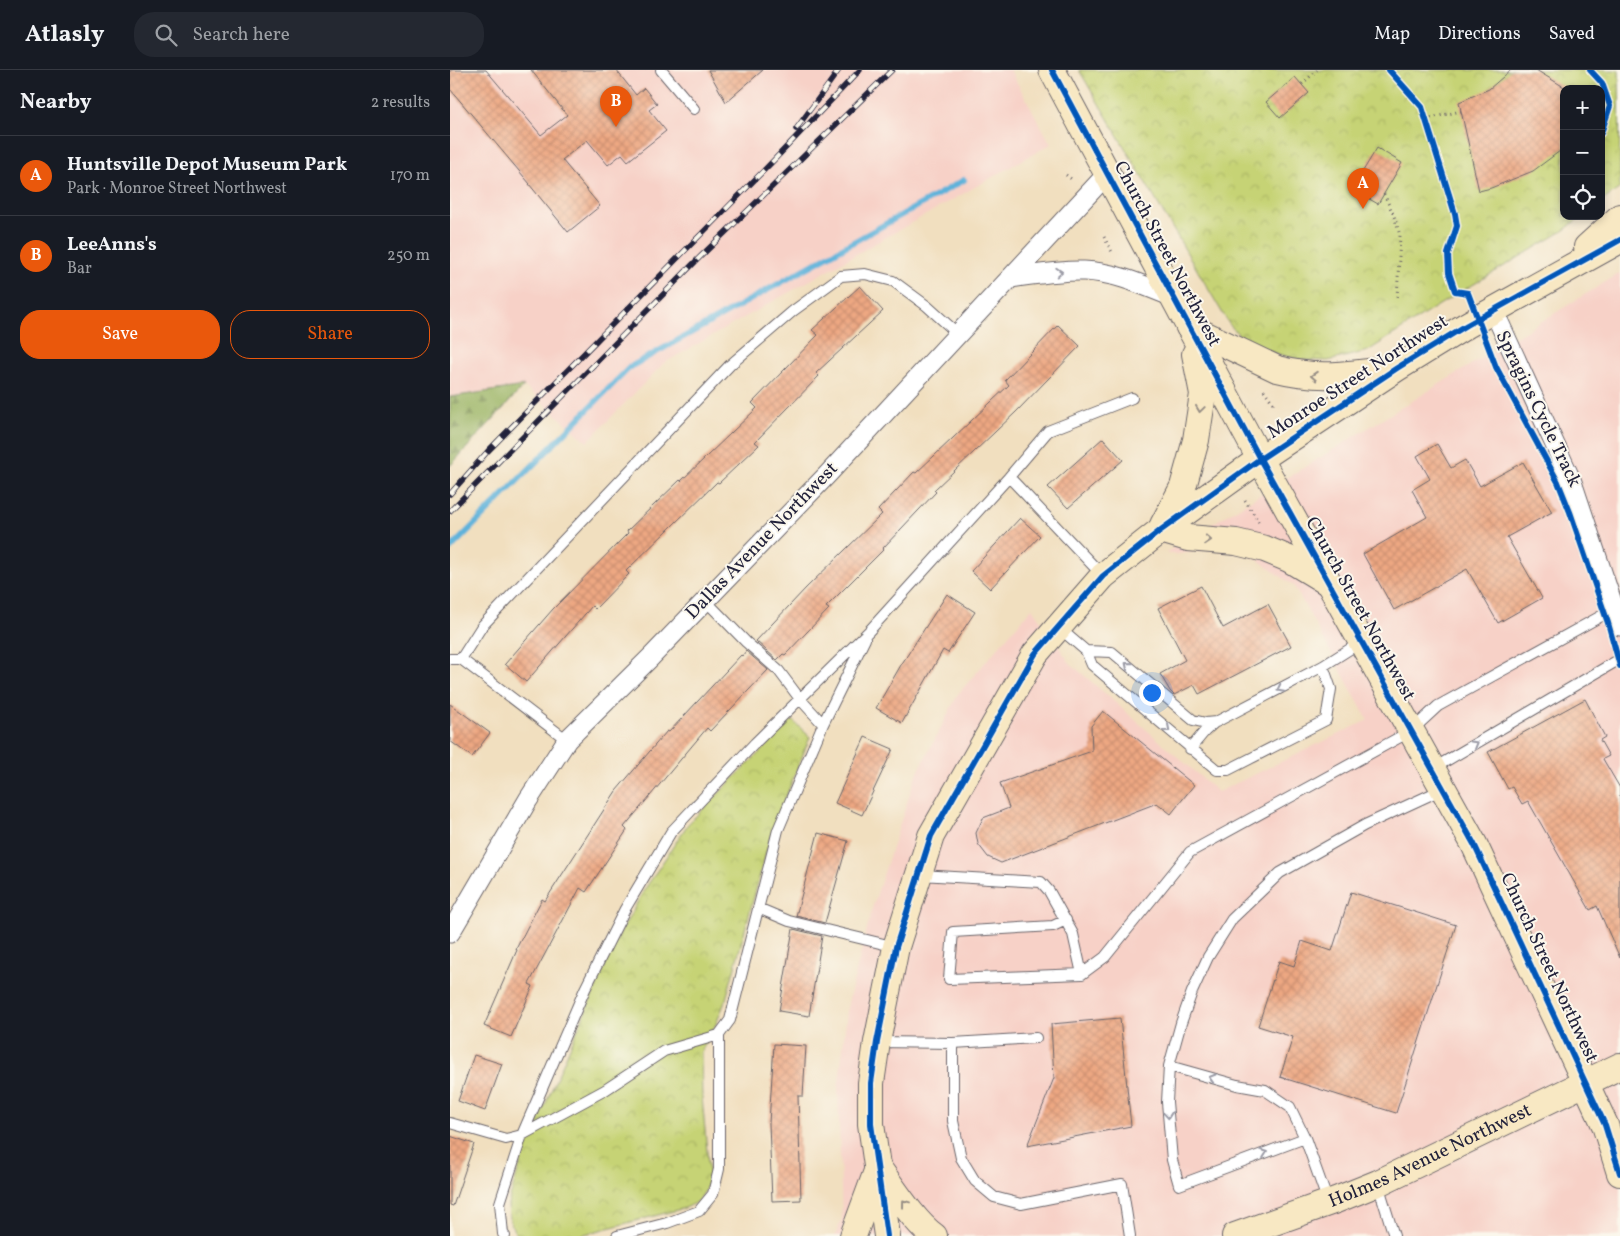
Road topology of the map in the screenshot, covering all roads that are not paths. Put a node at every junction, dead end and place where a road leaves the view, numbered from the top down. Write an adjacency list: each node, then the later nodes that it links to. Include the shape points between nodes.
1 (662, 70): 3 (lane)
2 (1052, 70): 4 (street, Church Street Northwest)
3 (694, 109)
4 (1107, 174): 8 (street, Dallas Avenue Northwest); 9 (street, Church Street Northwest)
5 (1620, 217): 7 (street)
6 (1620, 240): 7 (street, Monroe Street Northwest)
7 (1559, 273): 10 (street, Monroe Street Northwest)
8 (1010, 278): 9 (street, one-way to 9, via 1085,271 1129,279); 12 (street, Dallas Avenue Northwest)
9 (1173, 297): 11 (street, Church Street Northwest)
10 (1494, 309): 13 (street, Monroe Street Northwest); 21 (street, via 1572,482)
11 (1189, 327): 13 (street, one-way to 11, via 1326,376 1293,373 1277,369); 15 (street, Church Street Northwest); 17 (street, one-way to 17, via 1203,394 1184,487)
12 (958, 334): 20 (street, Dallas Avenue Northwest); 27 (lane, via 893,282 865,274 841,276 793,311 730,365 482,626)
13 (1397, 368): 15 (street, Monroe Street Northwest)
14 (1132, 398): 16 (lane, via 1048,430)
15 (1260, 459): 17 (street, Monroe Street Northwest); 19 (street, Church Street Northwest)
16 (1009, 478): 18 (lane); 23 (lane)
17 (1161, 530): 18 (street, Monroe Street Northwest); 19 (street, one-way to 19, via 1188,538 1236,542 1265,549)
18 (1103, 576): 22 (street, Monroe Street Northwest)
19 (1328, 582): 24 (street, Church Street Northwest)
20 (706, 600): 30 (lane, via 778,671); 34 (street, Dallas Avenue Northwest)
21 (1617, 617): 33 (lane, via 1438,706)
22 (1058, 627): 25 (lane); 37 (street, Monroe Street Northwest, via 1035,654 931,836)
23 (869, 631): 30 (lane); 32 (lane)
24 (1362, 642): 29 (lane); 33 (street, Church Street Northwest)
25 (1086, 651): 31 (lane, one-way to 25, via 1193,720 1112,652); 35 (lane, one-way to 35, via 1092,665)
26 (450, 659): 27 (lane)
27 (461, 659): 34 (lane)
28 (1620, 659): 36 (lane, one-way to 28)
29 (1323, 666): 31 (lane, one-way to 31); 35 (lane, via 1331,689 1326,720 1228,770 1217,770)
30 (800, 699): 32 (lane); 51 (lane, via 671,832 620,918)
31 (1216, 722): 35 (lane)
32 (823, 724): 38 (lane, via 778,830)
33 (1411, 731): 36 (street, Church Street Northwest); 42 (lane, via 1190,852 1105,957)
34 (567, 740): 40 (street, Dallas Avenue Northwest)
35 (1190, 749)
36 (1438, 778): 47 (lane, via 1365,825 1280,873 1232,918 1208,957 1192,992); 49 (street, Church Street Northwest, via 1474,844)
37 (919, 875): 39 (lane, via 1041,882 1050,891); 41 (street, Monroe Street Northwest)
38 (758, 908): 41 (lane, via 789,921); 43 (lane, via 730,1020)
39 (1066, 920): 42 (lane, via 1074,934); 42 (lane, via 1053,926 953,932 949,979)
40 (450, 933)
41 (896, 947): 45 (street, Monroe Street Northwest)
42 (1082, 974)
43 (720, 1035): 51 (lane, via 664,1051 605,1090); 58 (lane, via 719,1168 712,1194 699,1211)
44 (1036, 1038): 46 (lane)
45 (877, 1042): 46 (lane); 53 (street, Monroe Street Northwest, via 871,1083 871,1124)
46 (953, 1043): 62 (lane, via 953,1120 961,1158 975,1181 994,1197 1020,1204 1122,1184)
47 (1169, 1066): 52 (lane, one-way to 47, via 1290,1107 1264,1090 1237,1086); 52 (lane, one-way to 52, via 1167,1102 1172,1160 1178,1185)
48 (1620, 1066): 49 (street, Holmes Avenue Northwest)
49 (1586, 1082): 54 (street, Church Street Northwest, via 1606,1125); 55 (street, Holmes Avenue Northwest)
50 (450, 1124): 51 (lane, via 506,1140)
51 (522, 1135): 57 (lane, via 500,1203)
52 (1305, 1138): 56 (lane)
53 (878, 1168): 59 (street); 60 (street, Monroe Street Northwest); 61 (street, one-way to 53)
54 (1620, 1173)
55 (1378, 1183): 56 (street, Holmes Avenue Northwest); 64 (lane)
56 (1328, 1203): 63 (street, Holmes Avenue Northwest, via 1275,1226)
57 (505, 1236)
58 (617, 1236)
59 (852, 1236)
60 (887, 1236)
61 (934, 1236)
62 (1130, 1236)
63 (1235, 1236)
64 (1394, 1236)

